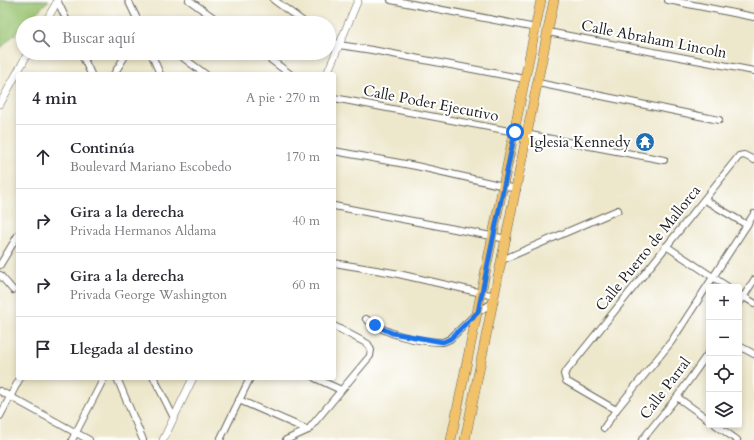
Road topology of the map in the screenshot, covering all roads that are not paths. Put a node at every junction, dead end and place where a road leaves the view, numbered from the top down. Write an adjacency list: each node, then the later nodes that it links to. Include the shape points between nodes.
1 (58, 0): 10 (street); 11 (street)
2 (128, 0): 12 (street)
3 (189, 0): 13 (street)
4 (274, 0): 14 (street)
5 (358, 0): 19 (street)
6 (392, 0): 16 (street)
7 (541, 0): 16 (main road)
8 (554, 0): 17 (main road)
9 (668, 0): 15 (street)
10 (49, 16)
11 (65, 16)
12 (136, 16)
13 (211, 16)
14 (296, 16)
15 (754, 17)
16 (536, 28): 36 (main road)
17 (548, 32): 28 (street, Calle Abraham Lincoln); 38 (main road)
18 (336, 44): 19 (street)
19 (339, 45): 20 (street); 36 (street)
20 (336, 52)
21 (25, 60): 29 (street)
22 (84, 60): 30 (street)
23 (123, 60): 31 (street)
24 (154, 60): 32 (street)
25 (187, 60): 33 (street)
26 (271, 60): 34 (street)
27 (333, 60): 35 (street)
28 (754, 71)
29 (20, 72)
30 (90, 72)
31 (115, 72)
32 (159, 72)
33 (202, 72)
34 (287, 72)
35 (328, 72)
36 (525, 79): 42 (main road)
37 (16, 80): 40 (street)
38 (538, 83): 41 (street); 43 (main road)
39 (336, 98): 42 (street, Calle Poder Ejecutivo)
40 (0, 104)
41 (719, 120)
42 (515, 132): 43 (street, Calle Poder Ejecutivo); 47 (main road)
43 (528, 134): 45 (street, Calle Poder Ejecutivo); 48 (main road)
44 (336, 151): 47 (street)
45 (664, 160)
46 (754, 160): 49 (street, Calle Puerto de Mallorca, via 746,155 740,155)
47 (504, 186): 48 (street); 54 (main road)
48 (517, 189): 56 (main road)
49 (705, 200): 53 (street); 57 (street, Calle Puerto de Mallorca)
50 (336, 206): 54 (street)
51 (618, 210): 58 (street)
52 (754, 214): 53 (street)
53 (747, 225): 62 (street)
54 (494, 237): 56 (street); 66 (main road)
55 (16, 238): 60 (street)
56 (507, 239): 58 (main road)
57 (666, 246): 62 (street); 89 (street, Calle Puerto de Mallorca, via 564,377 566,381)
58 (502, 260): 69 (main road)
59 (336, 263): 66 (street, via 394,273)
60 (0, 265)
61 (0, 276): 65 (street)
62 (714, 278): 64 (street); 89 (street, via 671,342)
63 (754, 280): 67 (street)
64 (723, 284)
65 (13, 290)
66 (481, 294): 69 (street); 71 (main road)
67 (742, 294)
68 (742, 296): 70 (street)
69 (494, 299): 71 (street); 104 (main road)
70 (754, 303)
71 (478, 312): 72 (street, via 450,339 443,342 387,331); 103 (main road)
72 (366, 319)
73 (336, 327): 84 (street, via 368,344 371,350 369,359)
74 (742, 348): 75 (street)
75 (754, 354)
76 (706, 356): 87 (street, Calle Parral)
77 (19, 380): 86 (street)
78 (103, 380): 96 (street)
79 (118, 380): 99 (street)
80 (155, 380): 91 (street)
81 (192, 380): 91 (street)
82 (249, 380): 88 (street)
83 (319, 380): 84 (street)
84 (341, 390): 95 (street)
85 (0, 392): 86 (street)
86 (11, 397): 90 (street); 96 (street)
87 (677, 397): 92 (street); 105 (street, Calle Parral)
88 (239, 400): 95 (street); 101 (street)
89 (616, 410): 93 (street)
90 (0, 416)
91 (173, 416): 100 (street)
92 (706, 418)
93 (604, 428)
94 (720, 428): 106 (street)
95 (308, 430): 102 (street)
96 (76, 432): 97 (street); 98 (street)
97 (72, 440)
98 (89, 440)
99 (143, 440)
100 (163, 440)
101 (220, 440)
102 (286, 440)
103 (451, 440)
104 (466, 440)
105 (642, 440)
106 (737, 440)

